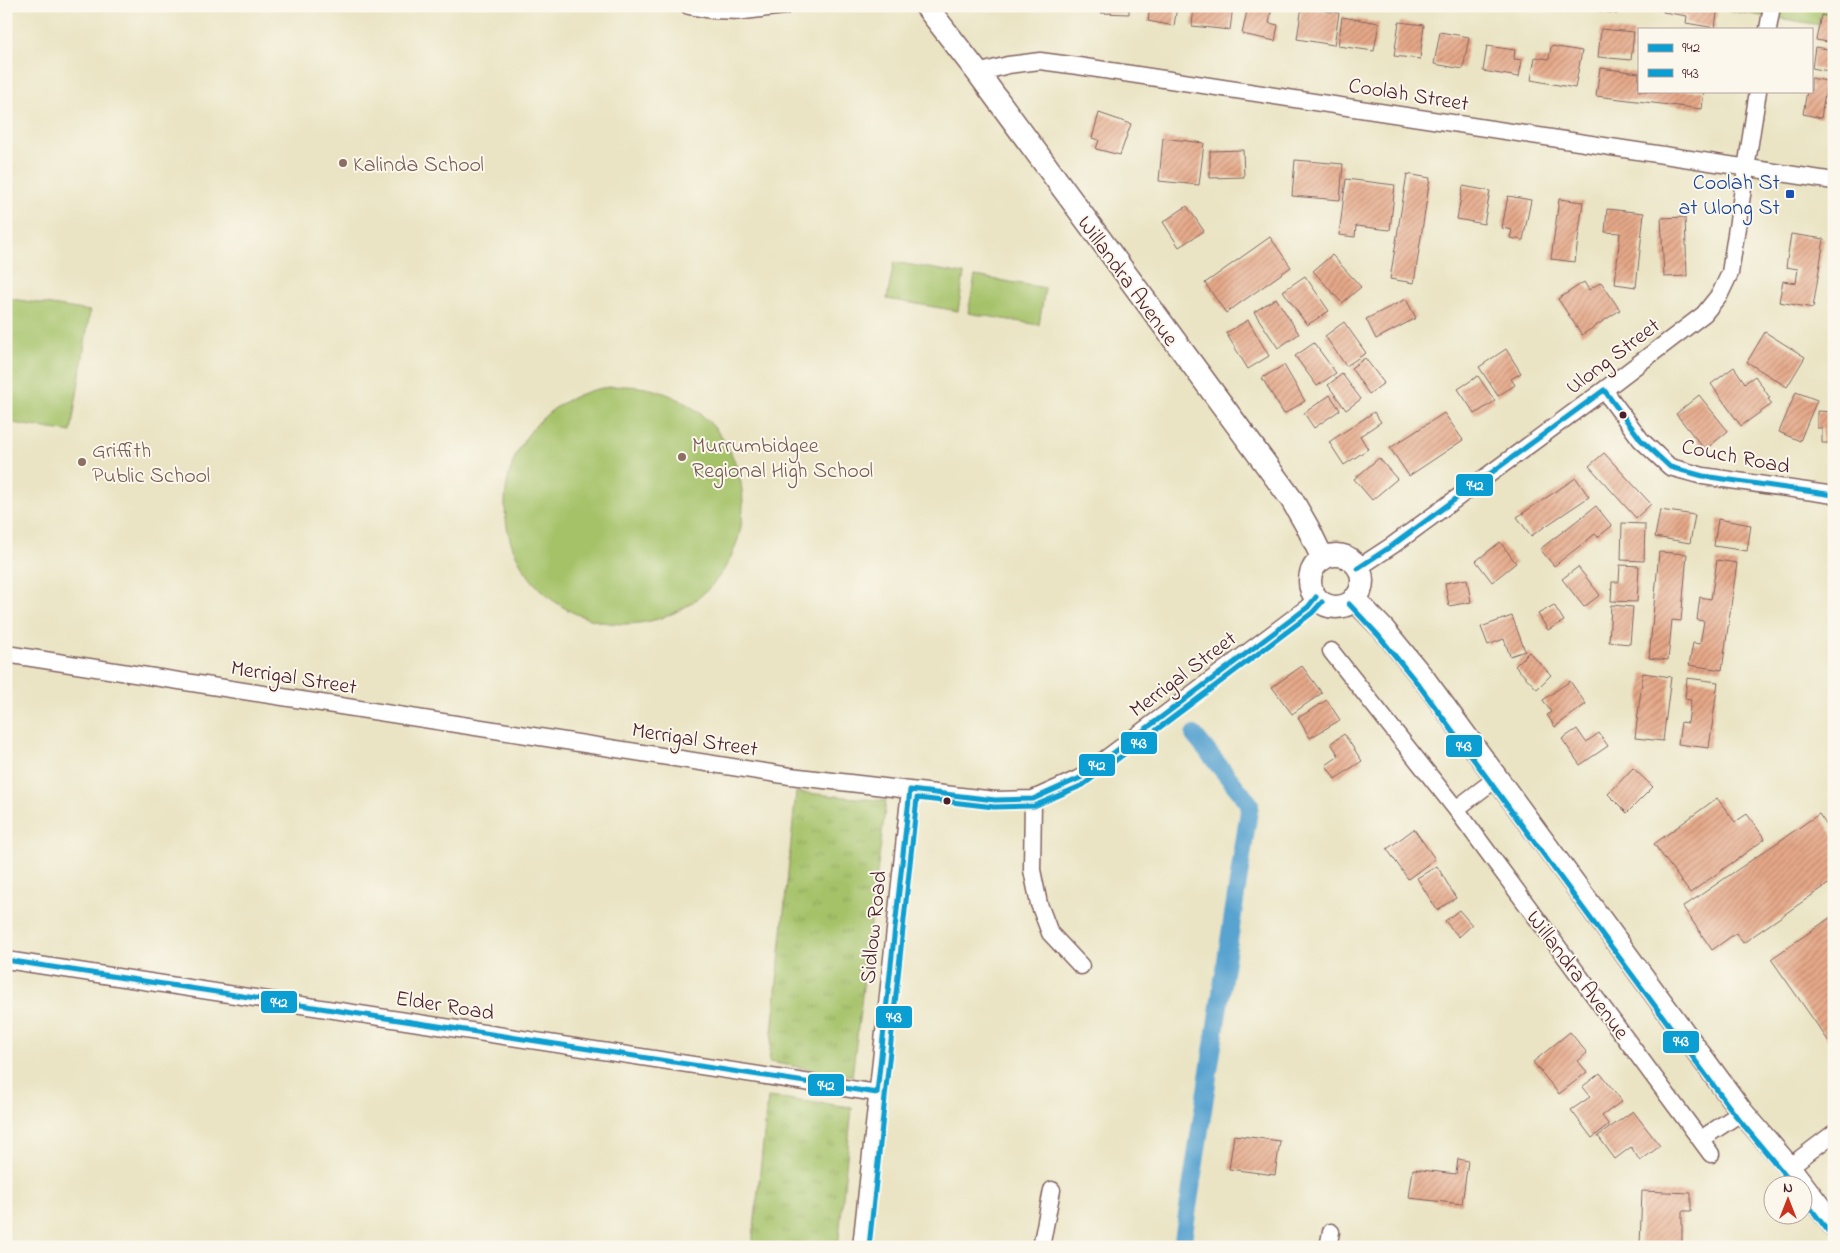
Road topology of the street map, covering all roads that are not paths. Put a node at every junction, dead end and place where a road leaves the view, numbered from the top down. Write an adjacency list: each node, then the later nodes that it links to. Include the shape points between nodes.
1 (689, 6): 2 (street, via 744,11)
2 (785, 6)
3 (926, 6): 6 (street, Willandra Avenue)
4 (1772, 6): 5 (street)
5 (1768, 28)
6 (978, 73): 8 (street, Coolah Street, via 1040,61); 12 (street, Willandra Avenue, via 1292,500)
7 (1758, 92): 8 (street, Ulong Street)
8 (1746, 168): 9 (street, Coolah Street); 10 (street, Ulong Street, via 1730,273 1720,294 1704,314)
9 (1834, 181)
10 (1604, 390): 11 (street, Couch Road, via 1641,440 1670,467 1703,476); 13 (street, Ulong Street)
11 (1834, 495)
12 (1322, 560): 13 (street, via 1342,556); 14 (street, via 1310,577 1310,586)
13 (1358, 568): 15 (street, via 1361,584)
14 (1316, 597): 15 (street, via 1326,605 1335,606 1343,606); 20 (street, Merrigal Street, via 1080,778)
15 (1354, 599): 18 (street, via 1405,654)
16 (1331, 651): 21 (street, Willandra Avenue)
17 (6, 654): 19 (street, Merrigal Street, via 790,776)
18 (1497, 778): 21 (street); 25 (street)
19 (910, 790): 20 (street, Merrigal Street, via 995,800); 24 (street, Sidlow Road)
20 (1032, 799): 23 (street, via 1032,870 1039,904 1050,933)
21 (1456, 809): 27 (street, Willandra Avenue)
22 (6, 960): 24 (street, Elder Road)
23 (1081, 966)
24 (877, 1093): 32 (street, Sidlow Road)
25 (1742, 1112): 27 (street); 29 (street)
26 (1834, 1133): 29 (street)
27 (1702, 1139): 28 (street, Willandra Avenue)
28 (1711, 1154)
29 (1789, 1166): 31 (street)
30 (1052, 1190): 33 (street)
31 (1834, 1226)
32 (861, 1247)
33 (1041, 1247)

